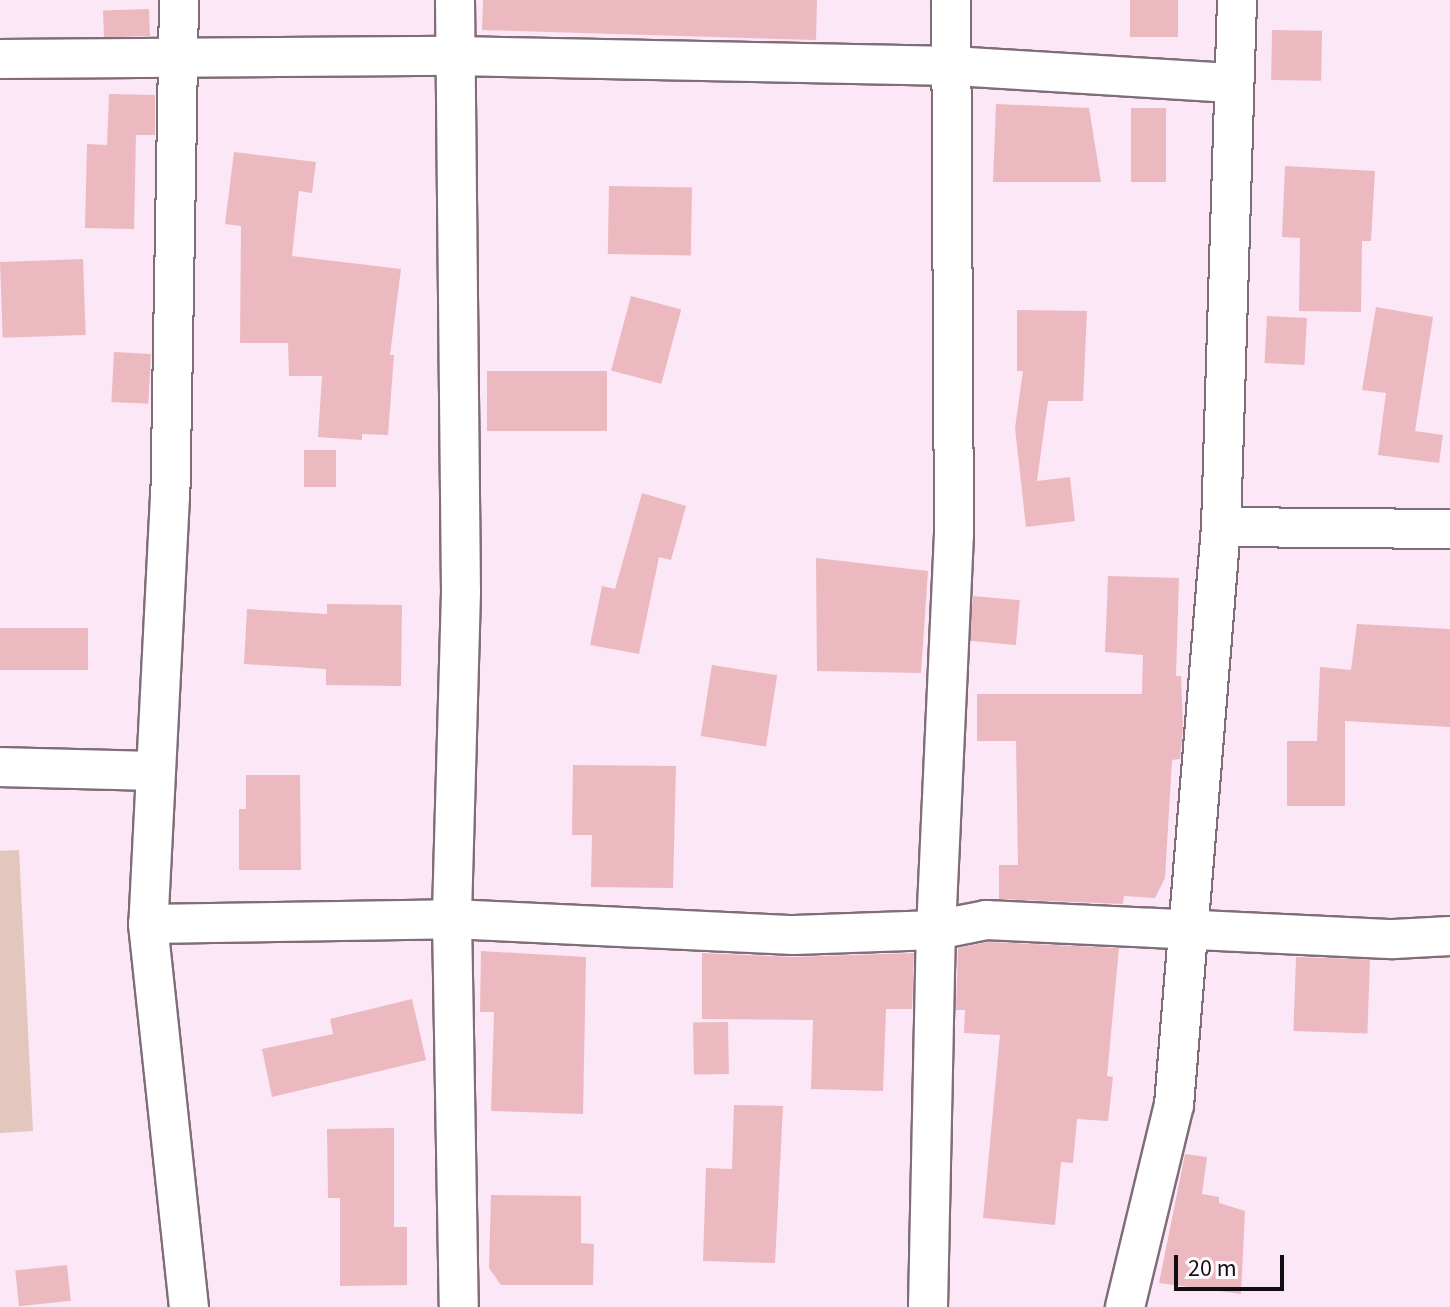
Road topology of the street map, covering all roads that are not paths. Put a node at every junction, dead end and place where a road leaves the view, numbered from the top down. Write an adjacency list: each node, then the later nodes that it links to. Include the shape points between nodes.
1 (179, 0): 6 (street)
2 (455, 0): 5 (street)
3 (951, 0): 8 (street)
4 (1237, 0): 9 (street)
5 (453, 56): 6 (street); 8 (street); 14 (street, via 461,592)
6 (180, 58): 7 (street); 13 (street, via 170,496)
7 (0, 59)
8 (954, 66): 9 (street); 17 (street, via 954,535)
9 (1232, 83): 10 (street)
10 (1221, 527): 11 (street); 16 (street)
11 (1450, 529)
12 (0, 767): 13 (street)
13 (155, 771): 15 (street)
14 (452, 919): 15 (street); 17 (street, via 794,935); 20 (street)
15 (148, 924): 19 (street)
16 (1188, 928): 17 (street, via 986,920); 18 (street, via 1394,939); 22 (street, via 1174,1105)
17 (936, 930): 21 (street)
18 (1450, 936)
19 (189, 1307)
20 (459, 1307)
21 (928, 1307)
22 (1125, 1307)

